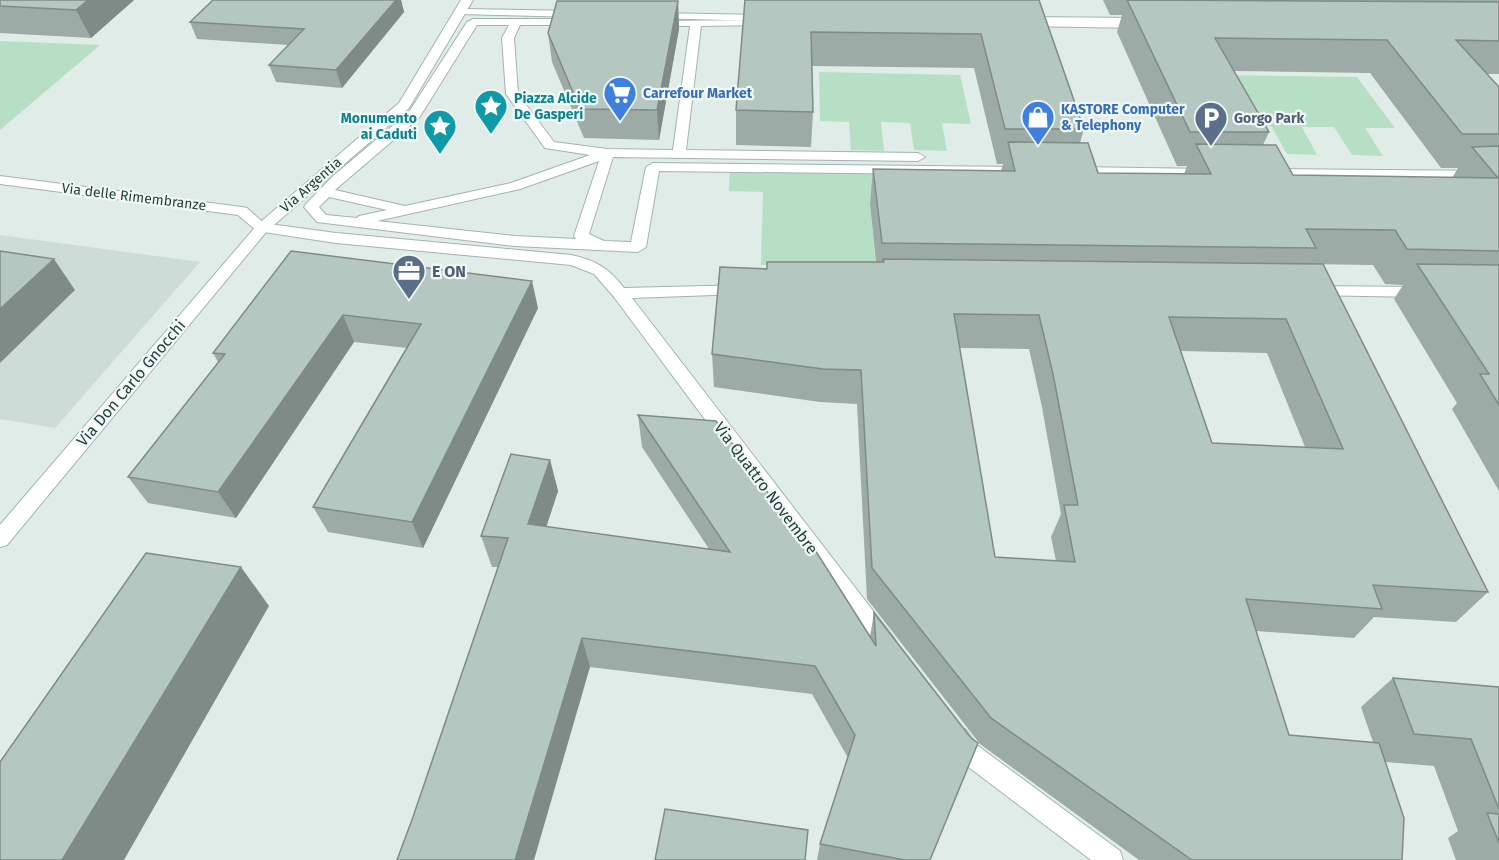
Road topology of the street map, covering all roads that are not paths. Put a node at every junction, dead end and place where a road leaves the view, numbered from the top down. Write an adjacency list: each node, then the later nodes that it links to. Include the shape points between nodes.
1 (464, 6): 2 (street, via 589,18); 18 (street, Via Argentia, via 404,105)
2 (516, 22): 6 (street, via 508,38 512,94 550,145); 15 (street, via 473,22 414,115)
3 (1014, 22): 5 (street)
4 (696, 23): 4 (street, via 777,21 648,19); 7 (street)
5 (1155, 23)
6 (608, 153): 7 (street); 16 (street, via 515,186); 19 (street, via 581,236)
7 (679, 154): 19 (street, via 1037,165 653,167 638,247)
8 (1214, 161): 11 (street, via 1067,165)
9 (1261, 162): 10 (street)
10 (1499, 165)
11 (1226, 173)
12 (1250, 173): 13 (street)
13 (1499, 176)
14 (0, 180): 18 (street, Via delle Rimembranze, via 242,212)
15 (325, 192): 16 (street); 17 (street, via 311,207 322,219)
16 (406, 209): 17 (street)
17 (347, 222): 19 (street, via 515,241)
18 (262, 228): 20 (street, via 571,260 591,264); 24 (street, Via Don Carlo Gnocchi)
19 (603, 245)
20 (615, 287): 21 (street); 25 (street, Via Quattro Novembre)
21 (760, 288)
22 (1296, 291): 23 (street)
23 (1439, 292)
24 (0, 539)
25 (900, 663)
26 (949, 726): 27 (street, via 970,754)
27 (1111, 860)

